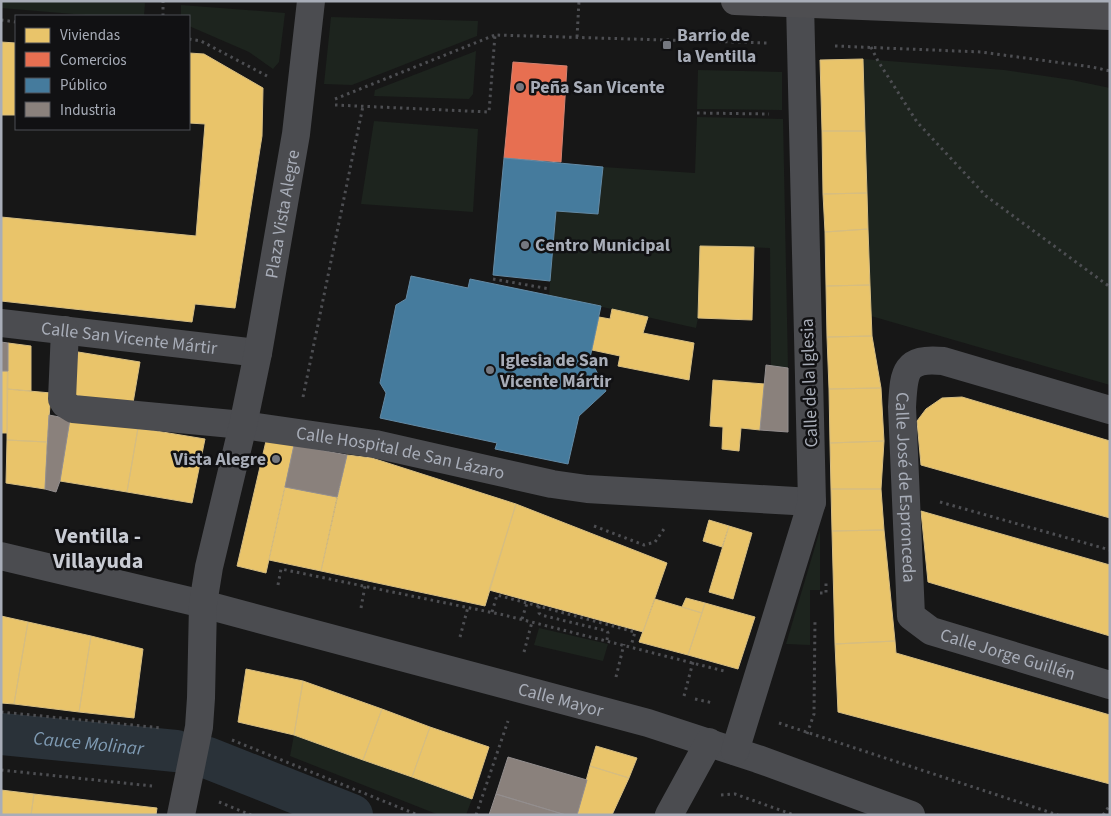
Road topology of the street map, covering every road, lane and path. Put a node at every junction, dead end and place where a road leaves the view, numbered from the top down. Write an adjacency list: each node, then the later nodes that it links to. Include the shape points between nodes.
1 (163, 1): 6 (path)
2 (311, 1): 17 (street, Plaza Vista Alegre)
3 (579, 1): 12 (path)
4 (735, 1): 5 (highway)
5 (800, 3): 7 (highway); 20 (street, Calle de la Iglesia)
6 (163, 15)
7 (1110, 16)
8 (1, 20): 9 (path)
9 (15, 22)
10 (495, 35): 11 (path); 17 (path); 18 (path, via 489,112)
11 (514, 36)
12 (577, 37)
13 (190, 39): 17 (path, via 200,41 270,78 280,86 278,100)
14 (871, 47): 22 (path, via 917,122 986,196)
15 (1045, 60): 16 (path)
16 (1110, 71)
17 (310, 104): 18 (path); 26 (street, Plaza Vista Alegre, via 296,134)
18 (363, 106): 27 (path)
19 (697, 113): 20 (path)
20 (802, 114): 31 (street, Calle de la Iglesia)
21 (493, 279): 23 (path)
22 (1110, 287)
23 (550, 289)
24 (1, 322): 25 (street, Calle San Vicente Mártir)
25 (66, 330): 26 (street, Calle San Vicente Mártir); 29 (street, Calle Hospital de San Lázaro, via 62,393 69,407)
26 (258, 352): 29 (street, Plaza Vista Alegre)
27 (301, 406)
28 (1110, 410): 45 (street, Calle José de Espronceda, via 943,362 916,362 904,376 902,407)
29 (243, 425): 31 (street, Calle Hospital de San Lázaro, via 375,444 586,489); 39 (street)
30 (935, 500): 32 (path)
31 (812, 502): 55 (street, Calle de la Iglesia)
32 (1110, 550)
33 (1, 556): 39 (street, Calle Mayor)
34 (826, 574): 37 (path, via 826,593)
35 (278, 585): 36 (path, via 281,569)
36 (365, 586): 41 (path); 42 (path)
37 (815, 593)
38 (527, 603): 40 (path); 43 (path, via 497,596); 46 (path)
39 (203, 604): 60 (street); 62 (street, Calle Mayor)
40 (539, 606): 49 (path, via 541,615 607,631); 51 (path, via 635,632)
41 (468, 607): 43 (path); 48 (path)
42 (360, 608)
43 (492, 612): 46 (path)
44 (815, 612): 61 (path, via 814,714)
45 (911, 616): 56 (street, Calle Jorge Guillén, via 931,631)
46 (522, 619): 47 (path)
47 (532, 622): 49 (path); 52 (path)
48 (460, 635)
49 (607, 640): 50 (path)
50 (624, 644): 51 (path); 54 (path)
51 (631, 646): 53 (path)
52 (524, 652)
53 (692, 662): 55 (path); 57 (path)
54 (616, 677)
55 (758, 680): 63 (street, Calle de la Iglesia)
56 (1110, 685)
57 (684, 696)
58 (1, 712): 60 (path)
59 (510, 718): 69 (path)
60 (198, 732): 65 (street); 68 (path)
61 (808, 733)
62 (709, 742): 63 (street, Calle Mayor); 70 (street)
63 (735, 751): 72 (street, Calle Mayor)
64 (1, 770): 65 (path)
65 (185, 792)
66 (716, 801): 71 (path, via 722,794 735,794)
67 (1110, 805): 73 (path)
68 (418, 815)
69 (476, 815)
70 (669, 815)
71 (794, 815)
72 (911, 815)
73 (1103, 815)

